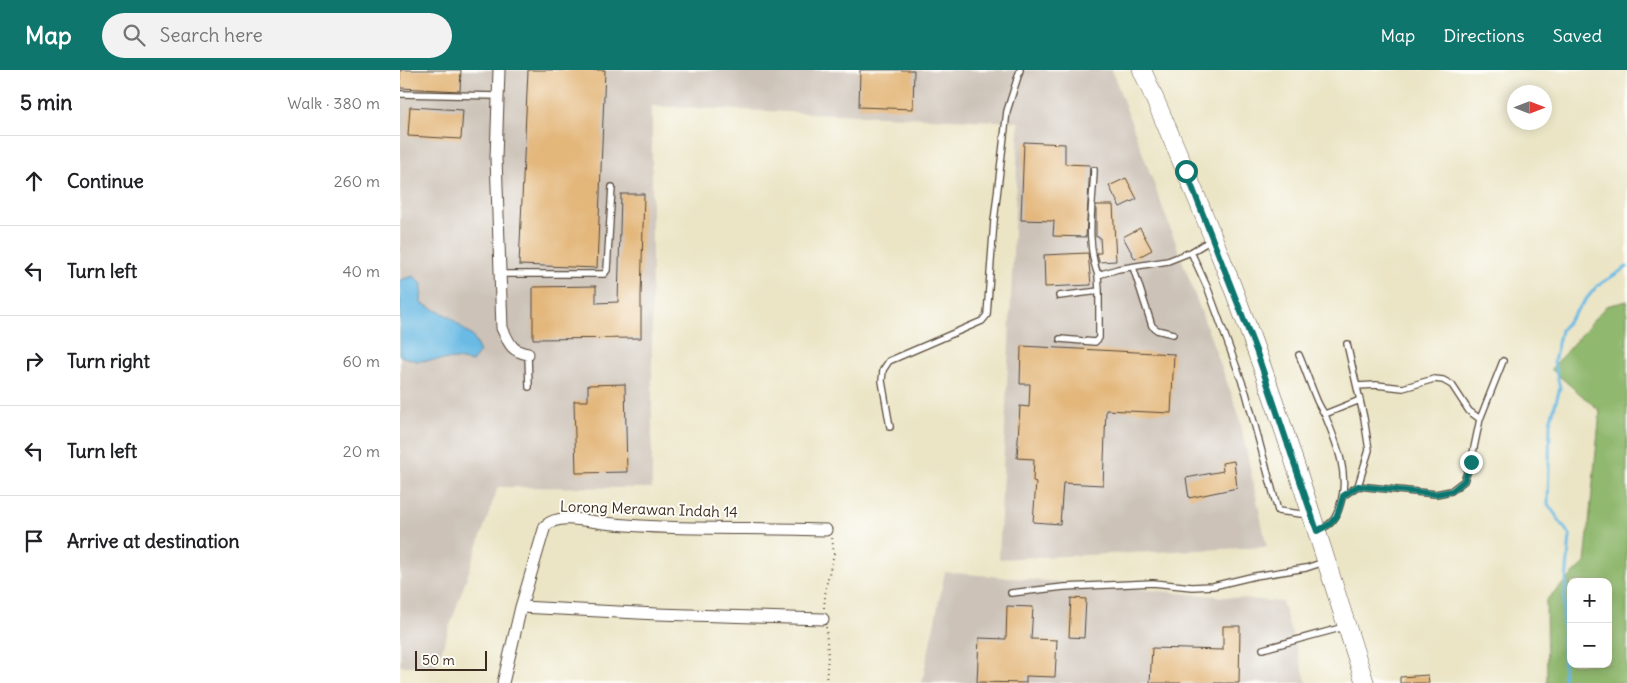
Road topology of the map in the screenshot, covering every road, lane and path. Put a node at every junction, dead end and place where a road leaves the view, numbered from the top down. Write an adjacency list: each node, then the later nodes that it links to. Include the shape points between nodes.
1 (499, 70): 5 (street)
2 (1020, 70): 26 (lane, via 1007,111 987,316 889,361 883,370 882,381)
3 (1142, 70): 8 (main road)
4 (400, 94): 5 (lane)
5 (498, 96): 11 (street, via 496,158)
6 (1094, 170): 12 (lane, via 1090,232)
7 (612, 187): 11 (lane, via 607,270 604,274)
8 (1213, 239): 9 (lane); 29 (main road, via 1257,353)
9 (1191, 252): 10 (lane, via 1168,261); 29 (lane, via 1246,393 1278,511)
10 (1133, 267): 12 (lane); 15 (lane, via 1152,326)
11 (501, 274): 18 (street, via 502,328 510,345 518,352)
12 (1098, 275): 13 (lane)
13 (1099, 291): 14 (lane); 16 (lane, via 1099,338 1096,342)
14 (1059, 296)
15 (1173, 334)
16 (1060, 340)
17 (1347, 344): 21 (lane)
18 (528, 354): 22 (lane)
19 (1299, 355): 24 (lane, via 1316,400)
20 (1503, 361): 25 (lane)
21 (1357, 386): 23 (lane); 25 (lane, via 1403,388 1434,379 1443,380 1452,385 1469,411)
22 (529, 387)
23 (1360, 400): 24 (lane); 27 (lane, via 1369,450)
24 (1325, 414): 28 (lane, via 1341,458 1345,481)
25 (1480, 419): 27 (lane, via 1464,481 1452,491 1436,494)
26 (890, 427)
27 (1358, 486): 28 (lane)
28 (1343, 496): 29 (lane, via 1337,516 1330,524)
29 (1314, 523): 31 (main road)
30 (826, 530): 33 (street, Lorong Merawan Indah 14, via 678,528 556,520 545,526); 34 (path, via 833,541 834,554 826,586)
31 (1326, 562): 32 (lane, via 1213,586 1153,583); 35 (main road)
32 (1011, 593)
33 (521, 607): 34 (street); 37 (street, Lorong Merawan Indah 14)
34 (823, 619): 38 (path, via 828,634)
35 (1346, 626): 36 (lane); 39 (main road)
36 (1263, 648)
37 (503, 683)
38 (826, 683)
39 (1365, 683)

